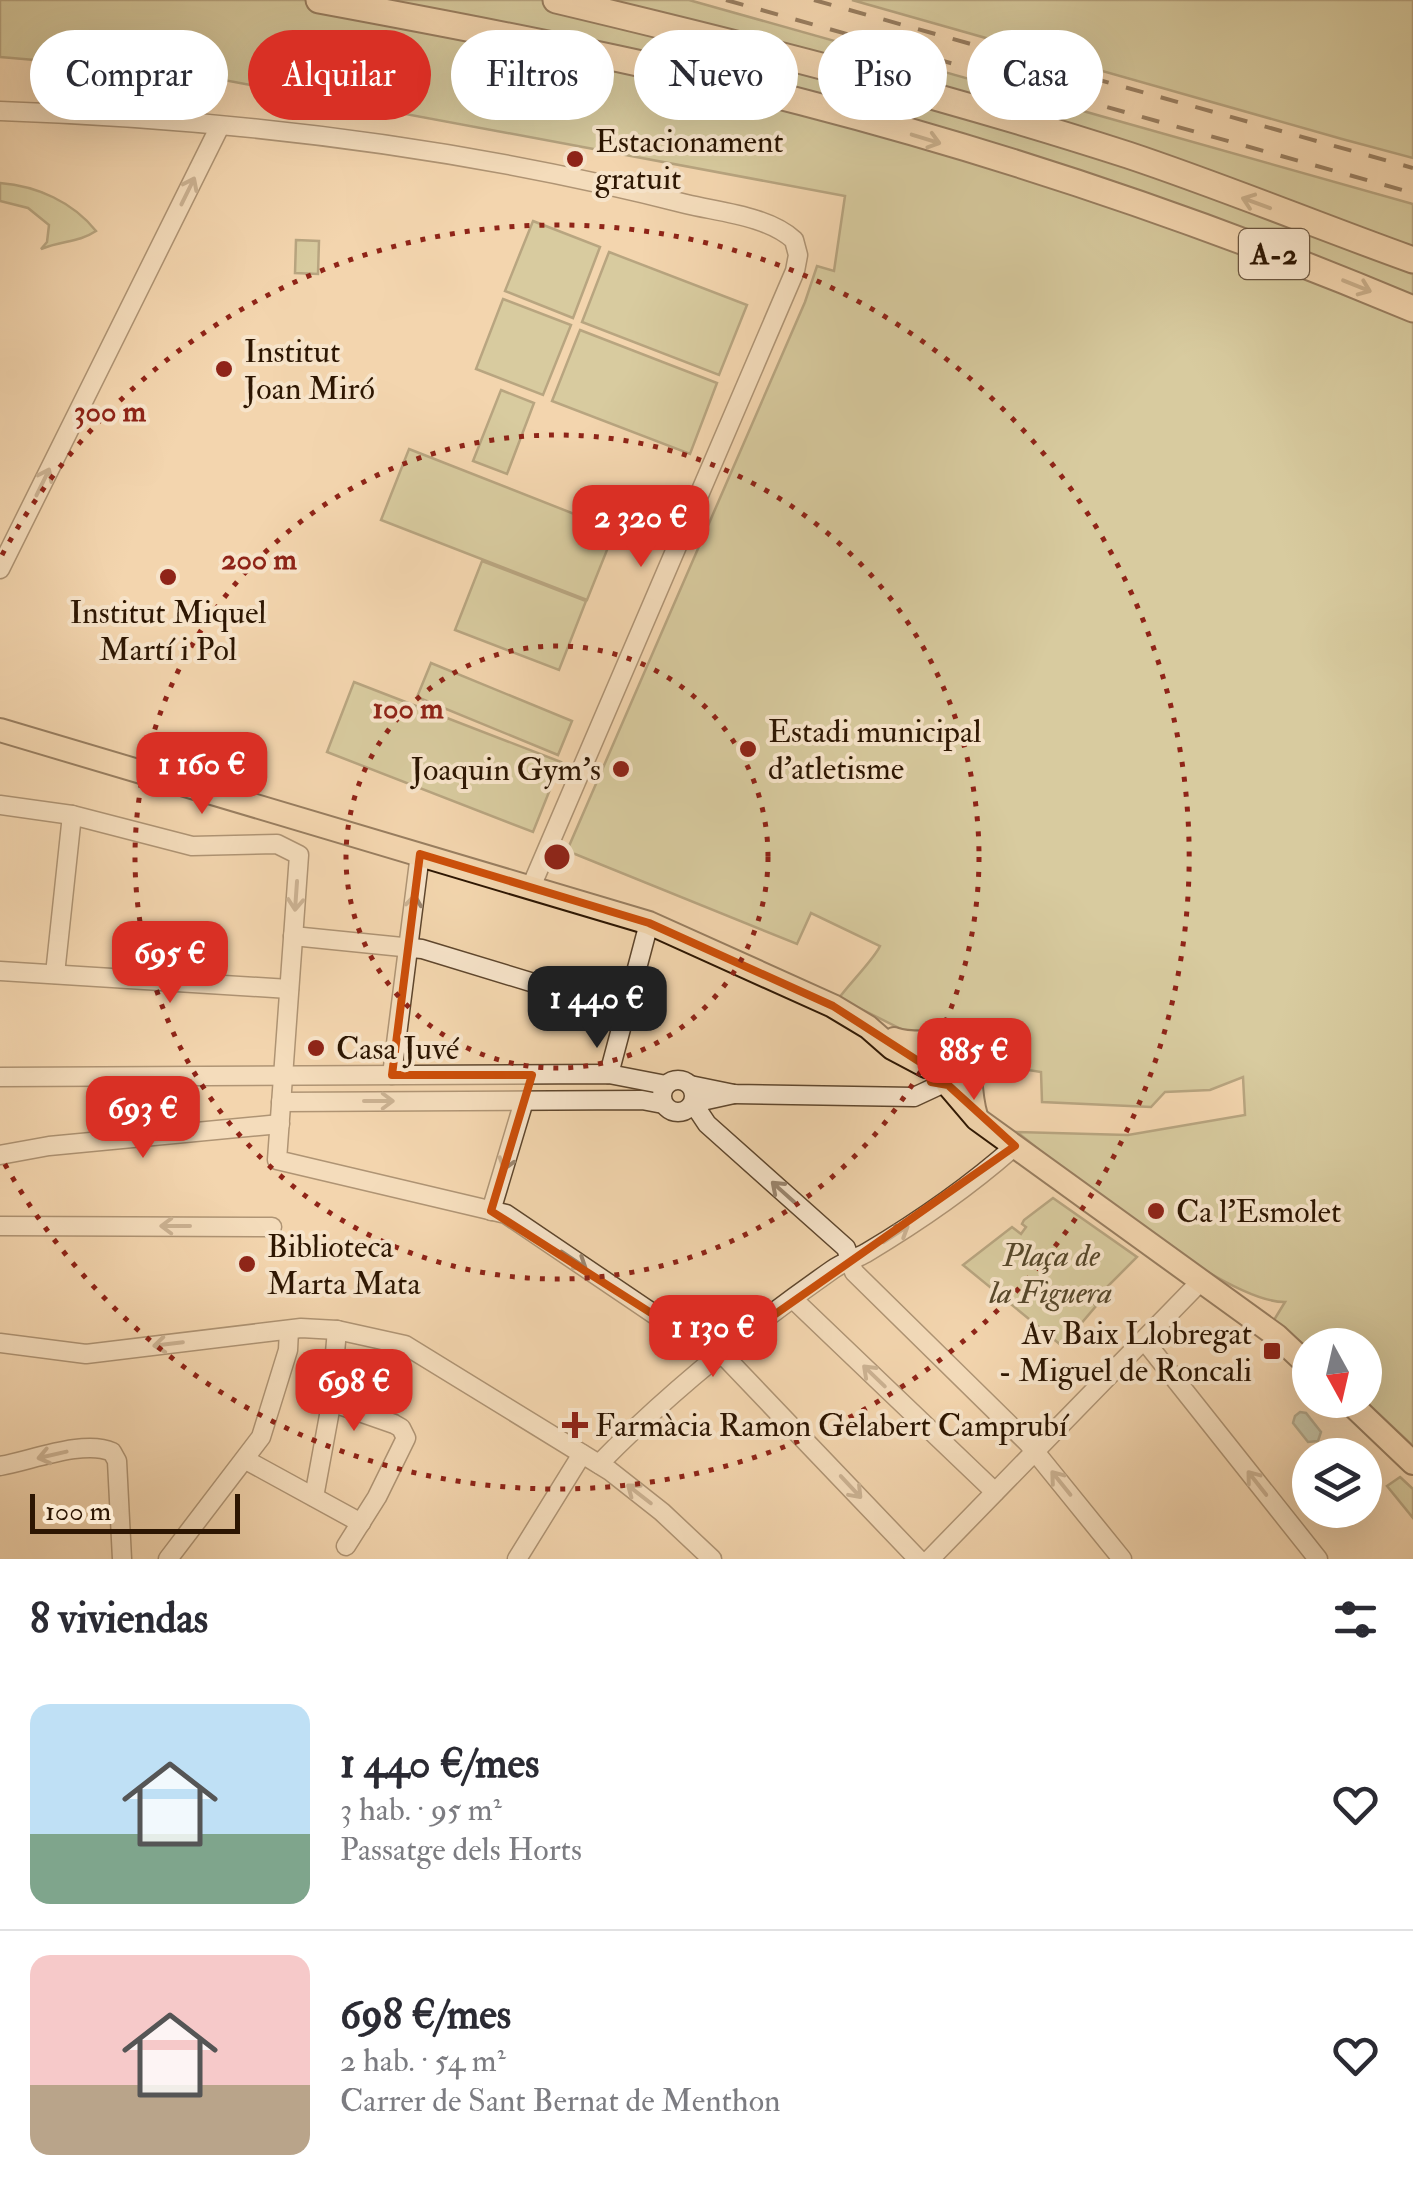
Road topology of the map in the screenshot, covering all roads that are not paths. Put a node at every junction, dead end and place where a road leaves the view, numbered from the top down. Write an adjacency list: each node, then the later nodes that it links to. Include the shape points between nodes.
1 (320, 0): 6 (highway, A-2, one-way to 6, via 804,102 1085,188)
2 (556, 0): 5 (highway, A-2, one-way to 2, via 1132,157 962,104)
3 (0, 111): 4 (street)
4 (220, 126): 7 (street, one-way to 4); 12 (street, via 428,152 682,203 786,233 797,248 796,271)
5 (1413, 260)
6 (1413, 308)
7 (0, 570)
8 (0, 730): 11 (main road)
9 (0, 805): 10 (street)
10 (72, 814): 14 (street, one-way to 14, via 192,846 277,844 299,856); 17 (street)
11 (420, 854): 12 (main road); 15 (street, one-way to 11)
12 (531, 888): 13 (main road)
13 (649, 923): 19 (street); 20 (main road, via 833,1006)
14 (293, 936): 15 (street); 18 (street)
15 (408, 947): 19 (street); 23 (street)
16 (0, 970): 17 (street)
17 (55, 974): 18 (street)
18 (289, 990): 25 (street)
19 (626, 1011): 22 (street)
20 (878, 1034): 21 (main road); 26 (main road)
21 (937, 1044): 26 (main road, via 928,1052); 26 (main road, via 962,1047 969,1058)
22 (609, 1074): 23 (street); 27 (street)
23 (392, 1075): 25 (street)
24 (0, 1076): 25 (street)
25 (283, 1076): 30 (street)
26 (942, 1076): 28 (street, via 903,1094); 32 (main road, via 977,1119)
27 (665, 1094): 28 (street, via 679,1080); 28 (street, via 677,1112 687,1110); 29 (street)
28 (692, 1094): 37 (street, one-way to 28, via 846,1248 707,1124)
29 (524, 1101): 30 (street, one-way to 29); 34 (street, one-way to 34)
30 (281, 1102): 31 (street)
31 (280, 1124): 33 (street); 34 (street, via 277,1160)
32 (1015, 1146): 37 (street, one-way to 32, via 938,1207); 38 (main road)
33 (0, 1154)
34 (491, 1210): 45 (street, one-way to 45)
35 (0, 1226): 36 (street, one-way to 35)
36 (272, 1227)
37 (850, 1260): 39 (street); 48 (street, via 854,1272)
38 (1201, 1281): 42 (street); 44 (main road)
39 (793, 1298): 45 (street); 54 (street, one-way to 39)
40 (289, 1330): 41 (street); 43 (street, one-way to 43, via 86,1354); 50 (street, via 270,1417)
41 (337, 1330): 46 (street); 49 (street, via 419,1352)
42 (1144, 1340): 48 (street); 66 (street, one-way to 42)
43 (0, 1344)
44 (1292, 1350)
45 (717, 1354): 52 (street); 63 (street, one-way to 63)
46 (331, 1402): 55 (street); 56 (street, via 394,1424 406,1436)
47 (1365, 1418): 51 (main road)
48 (1035, 1451): 54 (street); 65 (street, one-way to 48)
49 (582, 1454): 52 (street); 61 (street)
50 (246, 1460): 55 (street); 60 (street)
51 (1413, 1463)
52 (599, 1464): 62 (street, one-way to 52)
53 (0, 1466): 58 (street, one-way to 53, via 114,1454 104,1448 64,1451)
54 (995, 1492): 64 (street)
55 (314, 1497): 56 (street)
56 (361, 1523): 57 (street)
57 (346, 1546)
58 (122, 1559): 59 (street)
59 (138, 1559)
60 (168, 1559)
61 (517, 1559)
62 (712, 1559)
63 (918, 1559)
64 (930, 1559)
65 (1122, 1559)
66 (1318, 1559)

